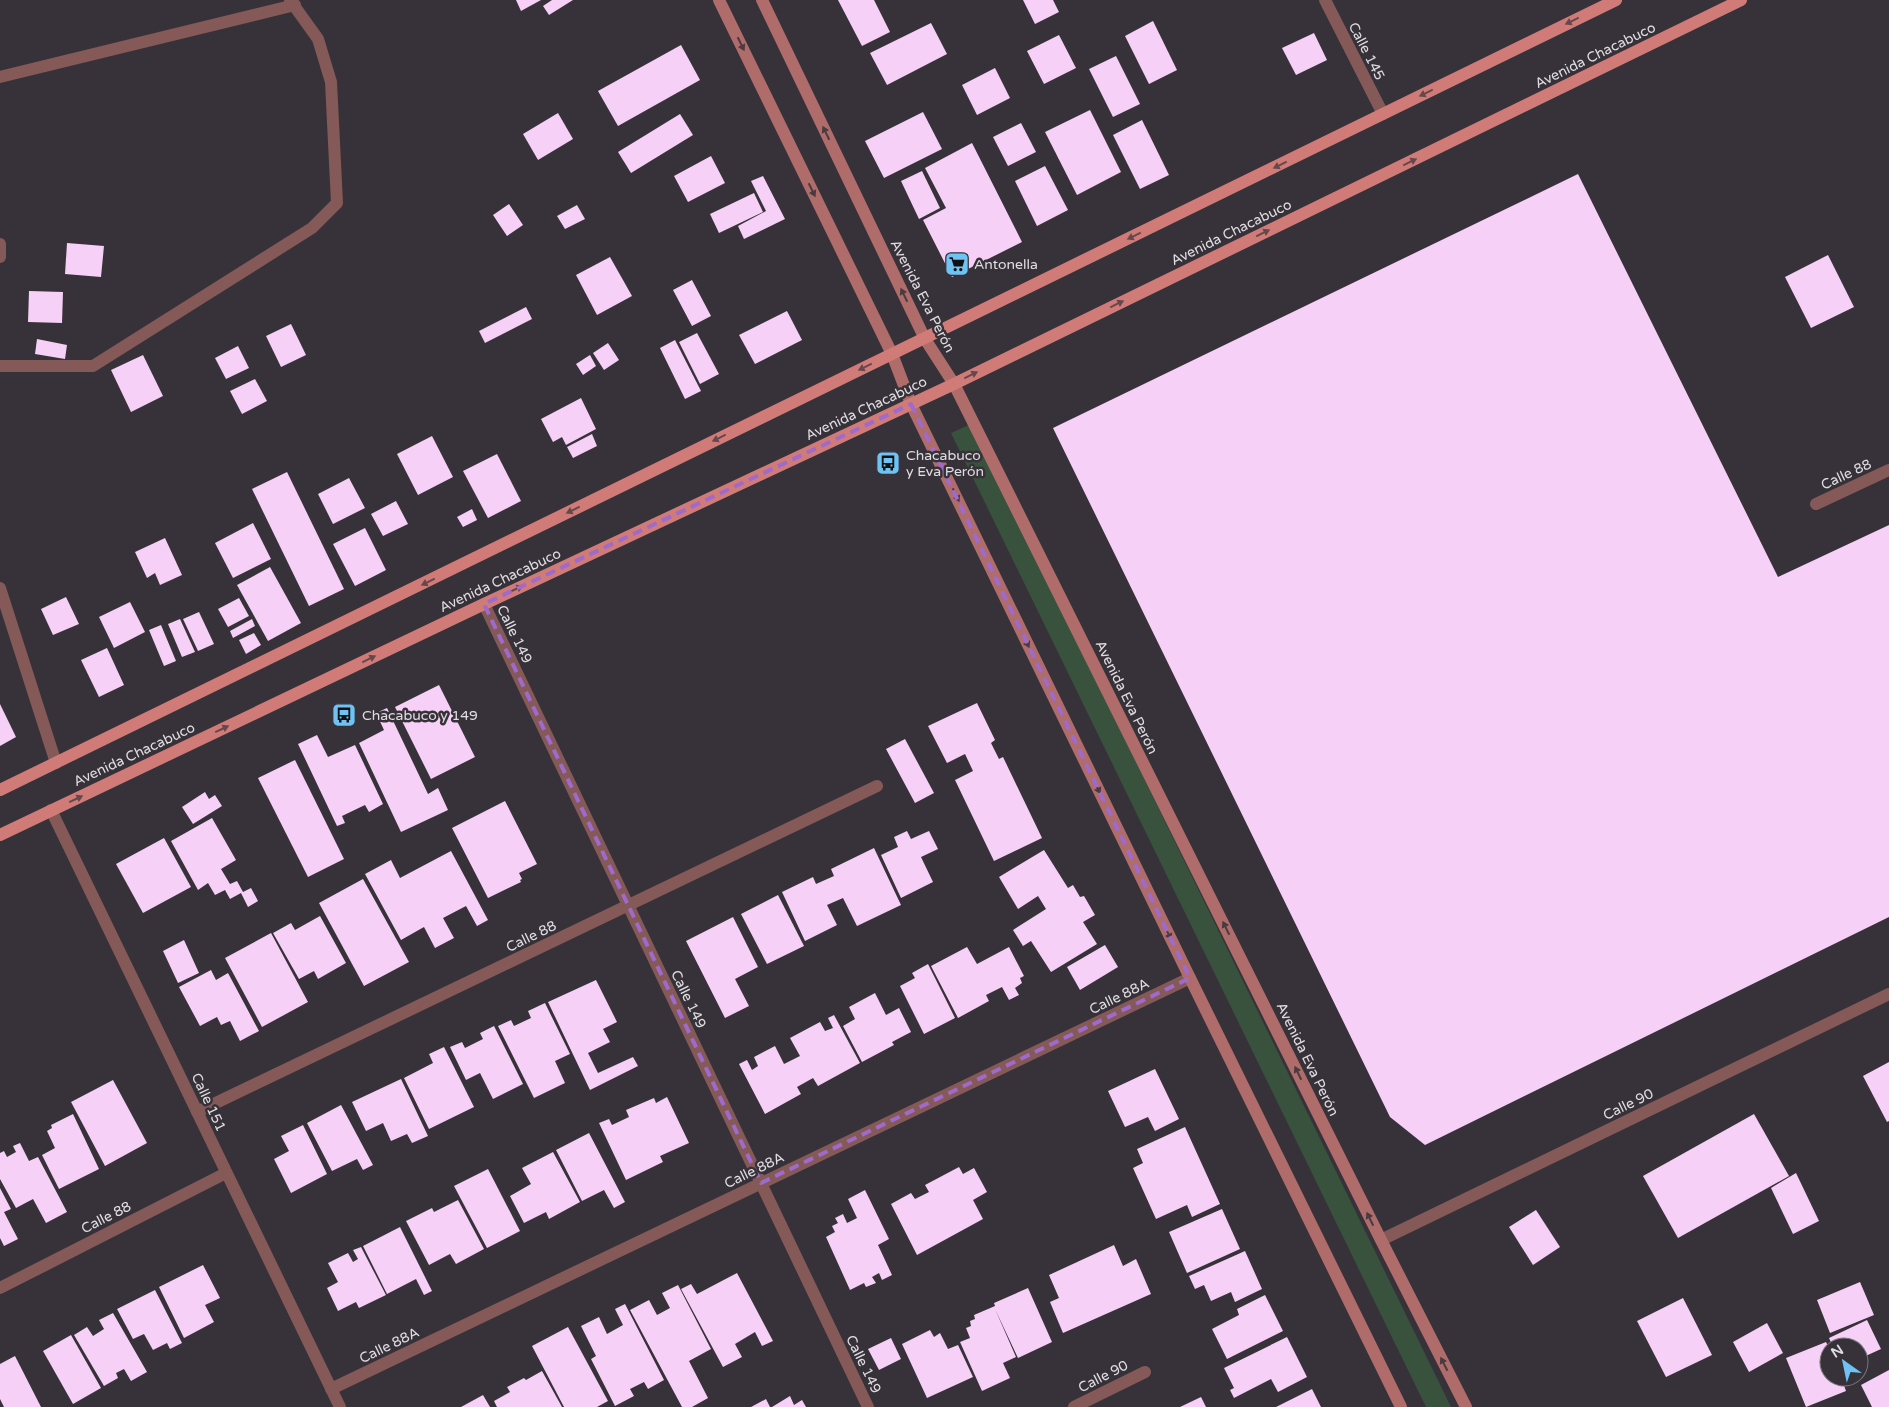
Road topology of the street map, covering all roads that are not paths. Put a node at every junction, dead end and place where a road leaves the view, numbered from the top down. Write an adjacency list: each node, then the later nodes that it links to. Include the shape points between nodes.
1 (719, 0): 12 (street, one-way to 12)
2 (762, 0): 11 (street, Avenida Eva Perón, one-way to 2)
3 (1326, 0): 8 (street, Calle 145)
4 (1616, 0): 8 (main road, Avenida Chacabuco, one-way to 8)
5 (1741, 0): 14 (main road, Avenida Chacabuco, one-way to 5)
6 (293, 2): 7 (street); 13 (street, via 318,39 330,82 337,203 312,228 93,366)
7 (0, 77)
8 (1383, 114): 11 (main road, Avenida Chacabuco, one-way to 11)
9 (0, 244): 10 (street)
10 (0, 257)
11 (925, 339): 12 (main road, Avenida Chacabuco); 14 (street, Avenida Eva Perón)
12 (892, 354): 15 (street); 20 (main road, Avenida Chacabuco, one-way to 20)
13 (0, 366)
14 (954, 384): 15 (main road, Avenida Chacabuco); 31 (street, Avenida Eva Perón, one-way to 14)
15 (911, 404): 19 (main road, Avenida Chacabuco, one-way to 15); 26 (street, one-way to 26)
16 (1889, 470): 17 (street, Calle 88)
17 (1816, 504)
18 (0, 588): 20 (street)
19 (484, 604): 23 (main road, Avenida Chacabuco, one-way to 19); 25 (street, Calle 149)
20 (56, 763): 22 (main road, Avenida Chacabuco)
21 (877, 786): 25 (street, Calle 88)
22 (0, 790)
23 (51, 810): 24 (main road, Avenida Chacabuco); 28 (street, Calle 151)
24 (0, 835)
25 (628, 905): 28 (street, Calle 88); 30 (street, Calle 149)
26 (1190, 978): 30 (street, Calle 88A); 38 (street)
27 (1889, 994): 31 (street, Calle 90)
28 (197, 1112): 29 (street, Calle 151)
29 (226, 1173): 32 (street, Calle 88); 34 (street, Calle 151)
30 (761, 1183): 34 (street, Calle 88A); 36 (street, Calle 149)
31 (1381, 1240): 39 (street, Avenida Eva Perón, one-way to 31)
32 (0, 1288)
33 (1145, 1372): 37 (street, Calle 90)
34 (331, 1389): 35 (street, Calle 151)
35 (340, 1407)
36 (868, 1407)
37 (1074, 1407)
38 (1401, 1407)
39 (1466, 1407)

